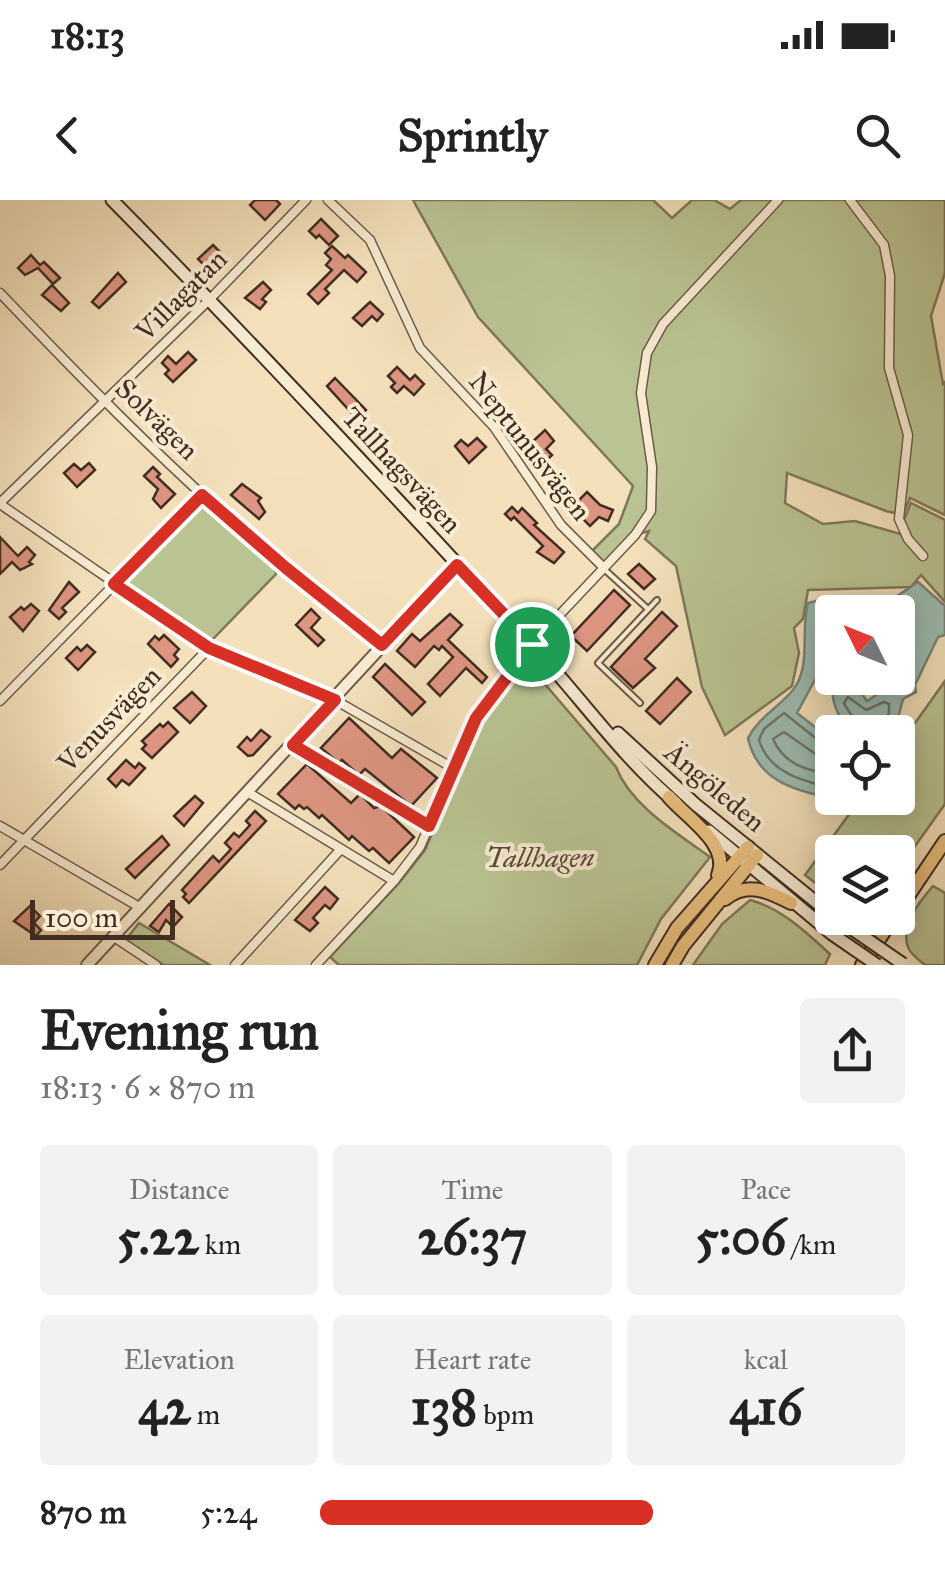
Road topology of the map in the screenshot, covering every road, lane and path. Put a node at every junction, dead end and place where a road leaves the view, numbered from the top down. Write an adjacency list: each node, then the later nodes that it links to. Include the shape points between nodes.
1 (112, 200): 7 (main road, Tallhagsvägen)
2 (306, 200): 7 (street, Villagatan)
3 (328, 200): 13 (street, Neptunusvägen, via 370,240 420,348 494,427 561,525)
4 (778, 200): 13 (street, via 663,324 648,353 642,393 651,511)
5 (850, 200): 11 (street, via 884,245 889,368 908,435 899,519)
6 (0, 293): 8 (street, Solvägen)
7 (210, 299): 8 (street, Villagatan); 12 (main road, Tallhagsvägen)
8 (106, 401): 9 (street, Solvägen); 10 (street, Villagatan)
9 (202, 495): 14 (street); 18 (street, Solvägen)
10 (0, 503): 14 (street)
11 (922, 556)
12 (457, 565): 17 (main road, Tallhagsvägen); 18 (street)
13 (604, 568): 16 (lane); 17 (street)
14 (114, 584): 19 (street); 22 (street)
15 (657, 600): 16 (lane)
16 (648, 610): 23 (lane, via 598,663)
17 (532, 644): 20 (main road, Tallhagsvägen); 25 (street, via 476,718)
18 (382, 645): 21 (street)
19 (209, 648): 21 (street); 30 (street, Venusvägen)
20 (571, 689): 27 (main road, Tallhagsvägen); 33 (main road, Ängöleden)
21 (335, 700): 24 (street); 25 (street)
22 (0, 701)
23 (640, 703)
24 (293, 745): 26 (street); 29 (street)
25 (454, 768): 29 (street)
26 (249, 793): 32 (street); 40 (street)
27 (669, 797): 33 (main road, Tallhagsvägen); 37 (main road, via 721,854 721,870)
28 (0, 826): 30 (street)
29 (429, 826): 35 (street)
30 (24, 840): 34 (street, Venusvägen); 40 (street)
31 (945, 841): 36 (main road)
32 (341, 849): 35 (street); 47 (street)
33 (748, 856): 37 (main road); 38 (main road, Tallhagsvägen); 39 (main road, Ängöleden); 41 (main road)
34 (0, 865)
35 (394, 881): 48 (street)
36 (915, 886)
37 (709, 890): 49 (main road)
38 (792, 903): 41 (main road, via 742,889); 52 (main road, Tallhagsvägen, bridge)
39 (815, 903)
40 (140, 908): 44 (street)
41 (712, 910): 50 (main road)
42 (861, 935): 53 (main road, Ängöleden, bridge)
43 (882, 935): 51 (main road)
44 (114, 937): 45 (street); 46 (street)
45 (88, 965)
46 (156, 965)
47 (235, 965)
48 (316, 965)
49 (655, 965)
50 (672, 965)
51 (862, 965)
52 (877, 965)
53 (903, 965)

